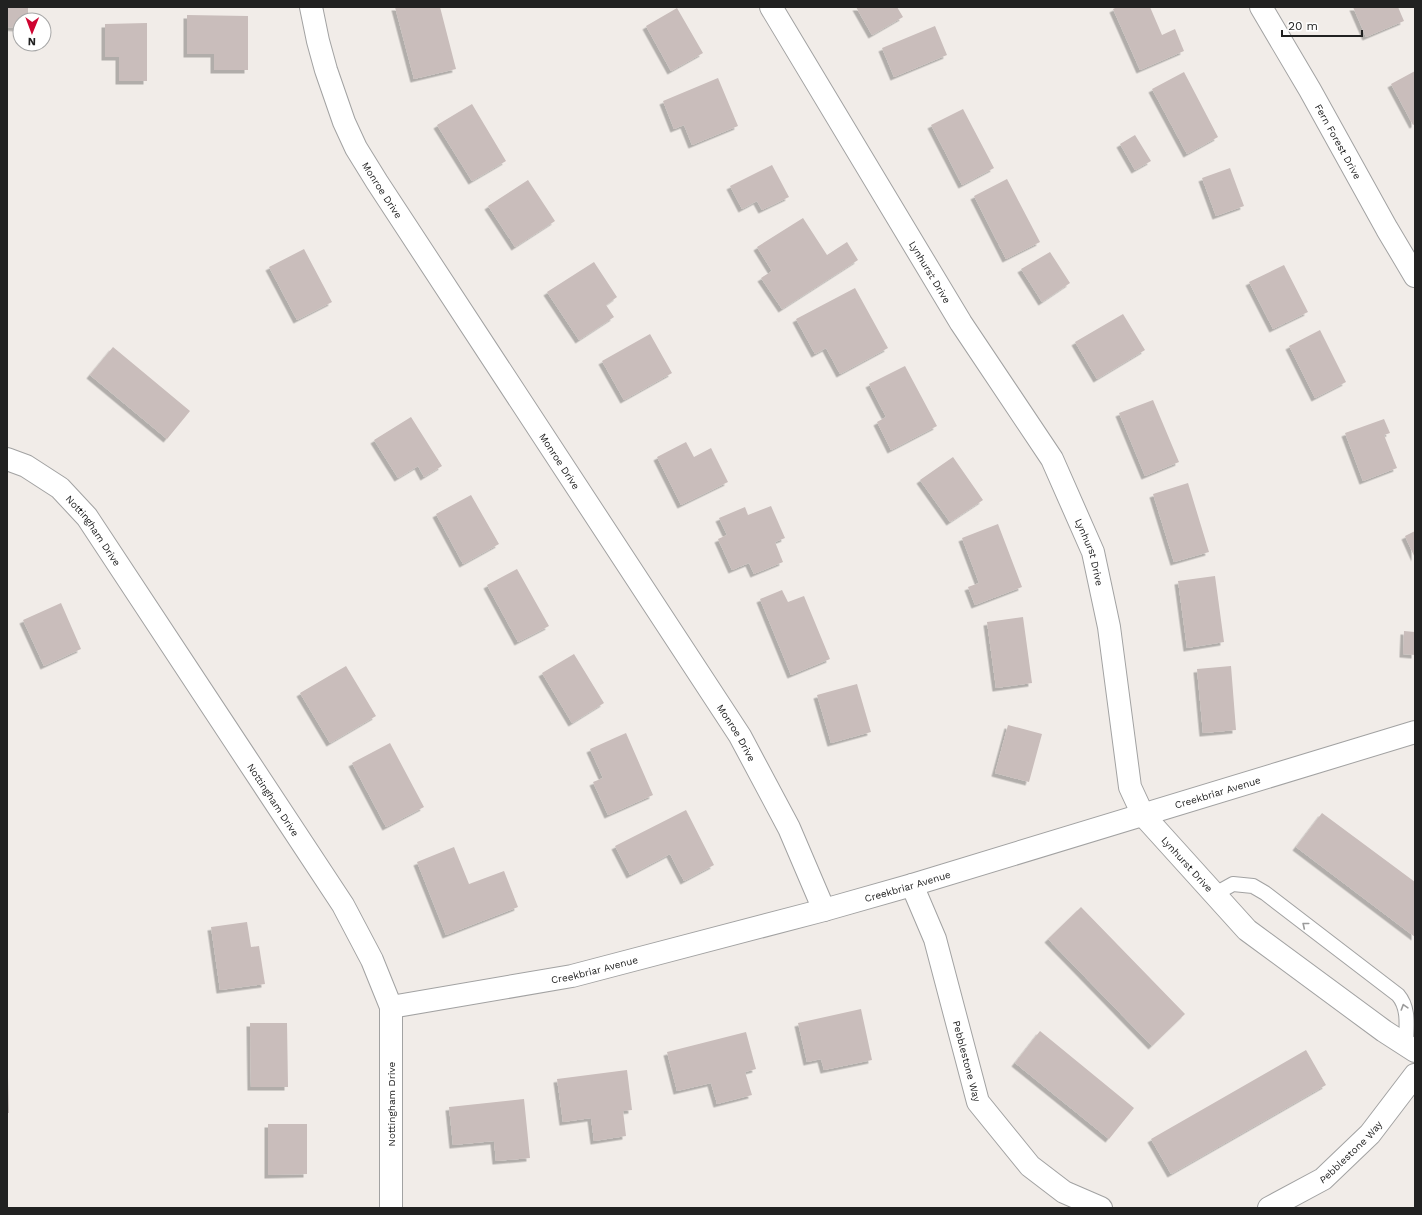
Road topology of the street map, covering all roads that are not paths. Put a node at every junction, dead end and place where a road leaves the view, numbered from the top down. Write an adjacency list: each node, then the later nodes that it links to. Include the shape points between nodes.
1 (311, 7): 10 (street, Monroe Drive, via 326,70 356,148 740,736 789,828)
2 (771, 7): 7 (street, Lynhurst Drive, via 961,323 1052,459 1093,552 1109,627 1130,787)
3 (1261, 7): 4 (street, Fern Forest Drive)
4 (1415, 276)
5 (7, 459): 11 (street, Nottingham Drive, via 26,466 60,488 87,517 343,905 372,960)
6 (1415, 732): 7 (street, Creekbriar Avenue)
7 (1143, 815): 8 (street, Creekbriar Avenue); 9 (street, Lynhurst Drive)
8 (912, 885): 10 (street, Creekbriar Avenue); 15 (street, Pebblestone Way, via 935,939 978,1102 1030,1166 1064,1192)
9 (1215, 894): 12 (street, Lynhurst Drive, via 1247,930); 12 (lane, one-way to 9, via 1404,1001 1398,995 1253,886 1233,884)
10 (824, 910): 11 (street, Creekbriar Avenue, via 572,976)
11 (391, 1008): 14 (street, Nottingham Drive)
12 (1410, 1048)
13 (1415, 1075): 16 (street, Pebblestone Way, via 1370,1134 1323,1179)
14 (392, 1208)
15 (1101, 1208)
16 (1269, 1208)

